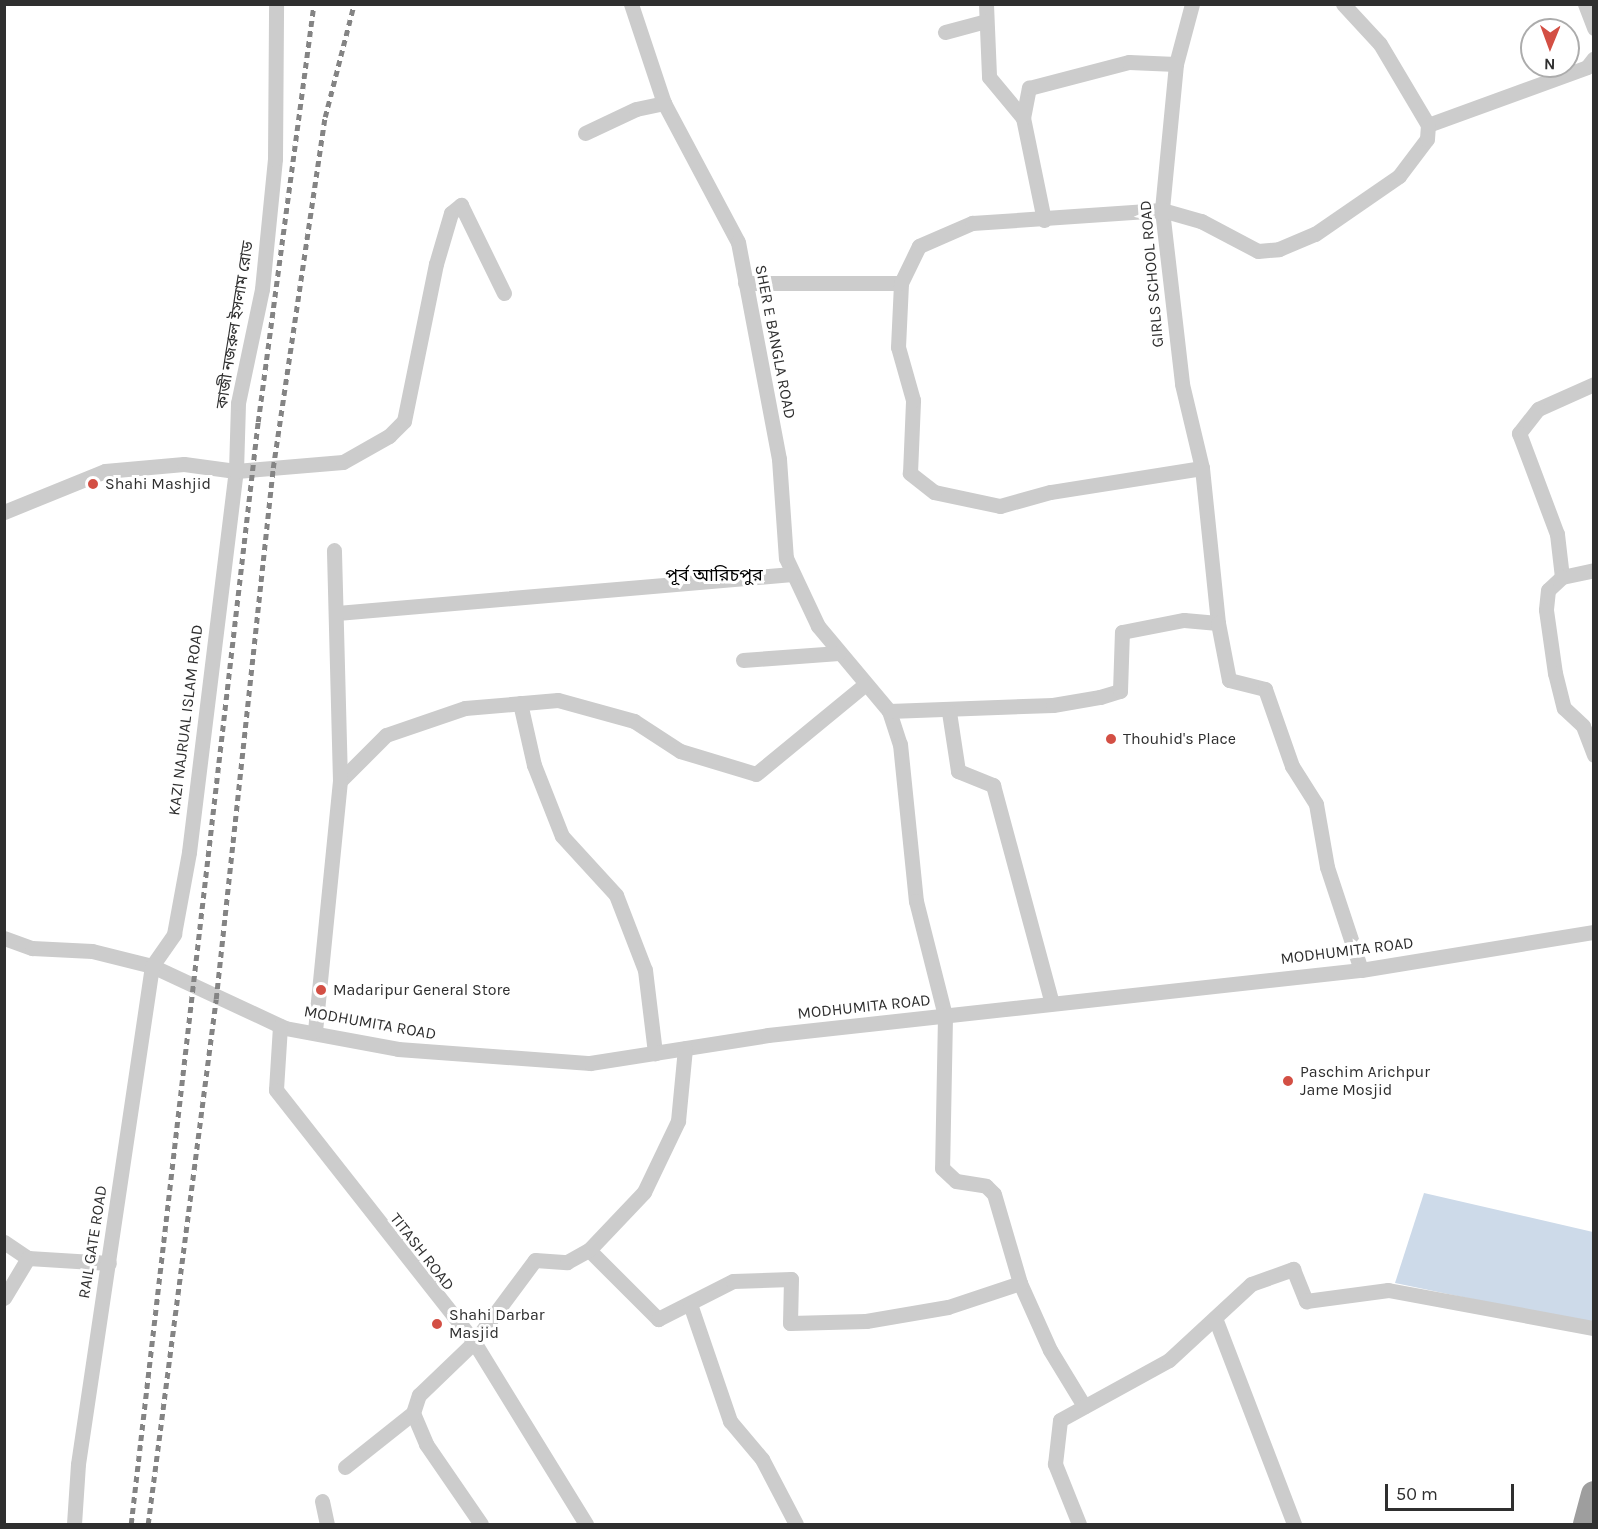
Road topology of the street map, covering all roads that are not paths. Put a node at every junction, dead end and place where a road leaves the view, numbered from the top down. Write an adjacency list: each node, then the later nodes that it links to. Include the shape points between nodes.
1 (276, 4): 23 (street, কাজী নজরুল ইসলাম রোড, via 275,159 262,289 238,403)
2 (631, 4): 12 (street, SHER E BANGLA ROAD)
3 (986, 4): 7 (street)
4 (1192, 4): 11 (street, GIRLS SCHOOL ROAD)
5 (1343, 4): 14 (street, via 1380,44)
6 (1585, 4): 8 (street)
7 (986, 21): 9 (street); 13 (street, via 989,77)
8 (1593, 28)
9 (945, 32)
10 (1593, 58): 14 (street, via 1587,67)
11 (1176, 64): 13 (street, via 1129,62 1029,88); 16 (street, GIRLS SCHOOL ROAD)
12 (664, 103): 15 (street, via 636,109); 18 (street, SHER E BANGLA ROAD, via 738,242)
13 (1023, 118): 17 (street)
14 (1428, 125): 16 (street, via 1426,139 1399,176 1315,234 1280,249 1258,250 1201,221)
15 (585, 133)
16 (1162, 210): 17 (street); 22 (street, GIRLS SCHOOL ROAD, via 1182,384)
17 (1044, 220): 19 (street, via 972,223 919,246)
18 (746, 283): 19 (street); 27 (street, SHER E BANGLA ROAD, via 778,459 783,543)
19 (901, 283): 22 (street, via 898,347 915,422 910,473 934,492 1000,506 1124,478)
20 (504, 293): 23 (street, via 461,205 451,213 436,264 404,421 344,462)
21 (1593, 384): 28 (street, via 1538,409 1519,433 1557,534)
22 (1202, 468): 30 (street, GIRLS SCHOOL ROAD)
23 (237, 471): 24 (street, via 184,464 105,471); 41 (street, KAZI NAJRUAL ISLAM ROAD, via 189,852 174,934)
24 (4, 512)
25 (334, 550): 29 (street)
26 (1593, 570): 28 (street)
27 (792, 574): 29 (street); 31 (street, SHER E BANGLA ROAD, via 818,626)
28 (1562, 577): 37 (street, via 1548,590 1546,610 1555,674 1563,708 1583,726)
29 (337, 614): 38 (street)
30 (1218, 623): 36 (street, via 1184,621 1122,632 1120,691 1053,705); 42 (street, GIRLS SCHOOL ROAD, via 1230,680 1265,689 1292,766 1316,804 1327,867)
31 (839, 653): 32 (street); 33 (street, SHER E BANGLA ROAD)
32 (743, 660)
33 (863, 686): 34 (street, via 756,774 680,751 634,721 558,700); 35 (street, SHER E BANGLA ROAD)
34 (520, 703): 38 (street, via 465,708 386,735); 48 (street, via 534,765 562,836 616,896 645,970)
35 (890, 711): 36 (street); 44 (street, via 900,744 916,901)
36 (949, 712): 43 (street, via 958,771 993,785)
37 (1593, 754)
38 (340, 781): 46 (street)
39 (1593, 932): 42 (street, MODHUMITA ROAD)
40 (4, 938): 41 (street, MODHUMITA ROAD, via 32,948 92,951)
41 (152, 966): 45 (street, MODHUMITA ROAD); 52 (street, RAIL GATE ROAD)
42 (1360, 970): 43 (street, MODHUMITA ROAD)
43 (1052, 1003): 44 (street, MODHUMITA ROAD)
44 (945, 1016): 47 (street, MODHUMITA ROAD); 53 (street, via 942,1168 956,1181 986,1186 994,1194)
45 (280, 1026): 46 (street, MODHUMITA ROAD); 58 (street, TITASH ROAD, via 276,1090)
46 (315, 1031): 48 (street, MODHUMITA ROAD, via 398,1049 496,1059 590,1063)
47 (686, 1048): 48 (street, MODHUMITA ROAD); 50 (street, via 678,1121 660,1160 644,1192)
48 (655, 1053)
49 (4, 1242): 51 (street)
50 (589, 1250): 55 (street, via 658,1319); 58 (street, via 567,1262 535,1260)
51 (28, 1258): 52 (street); 54 (street)
52 (109, 1263): 64 (street, RAIL GATE ROAD, via 78,1464)
53 (1020, 1283): 55 (street, via 948,1307 866,1321 790,1323 791,1279 733,1281); 59 (street, via 1050,1350)
54 (4, 1298)
55 (690, 1304): 68 (street, via 730,1421 762,1459)
56 (1215, 1318): 57 (street, via 1251,1284 1293,1269 1306,1301 1388,1290); 59 (street, via 1169,1360); 70 (street)
57 (1593, 1328)
58 (474, 1342): 60 (street, via 419,1395); 67 (street, TITASH ROAD)
59 (1084, 1406): 69 (street, via 1060,1420 1055,1464)
60 (413, 1413): 61 (street); 66 (street, via 426,1444)
61 (345, 1467)
62 (1593, 1494): 71 (highway)
63 (322, 1501): 65 (street)
64 (74, 1524)
65 (327, 1524)
66 (481, 1524)
67 (586, 1524)
68 (796, 1524)
69 (1079, 1524)
70 (1294, 1524)
71 (1586, 1524)

